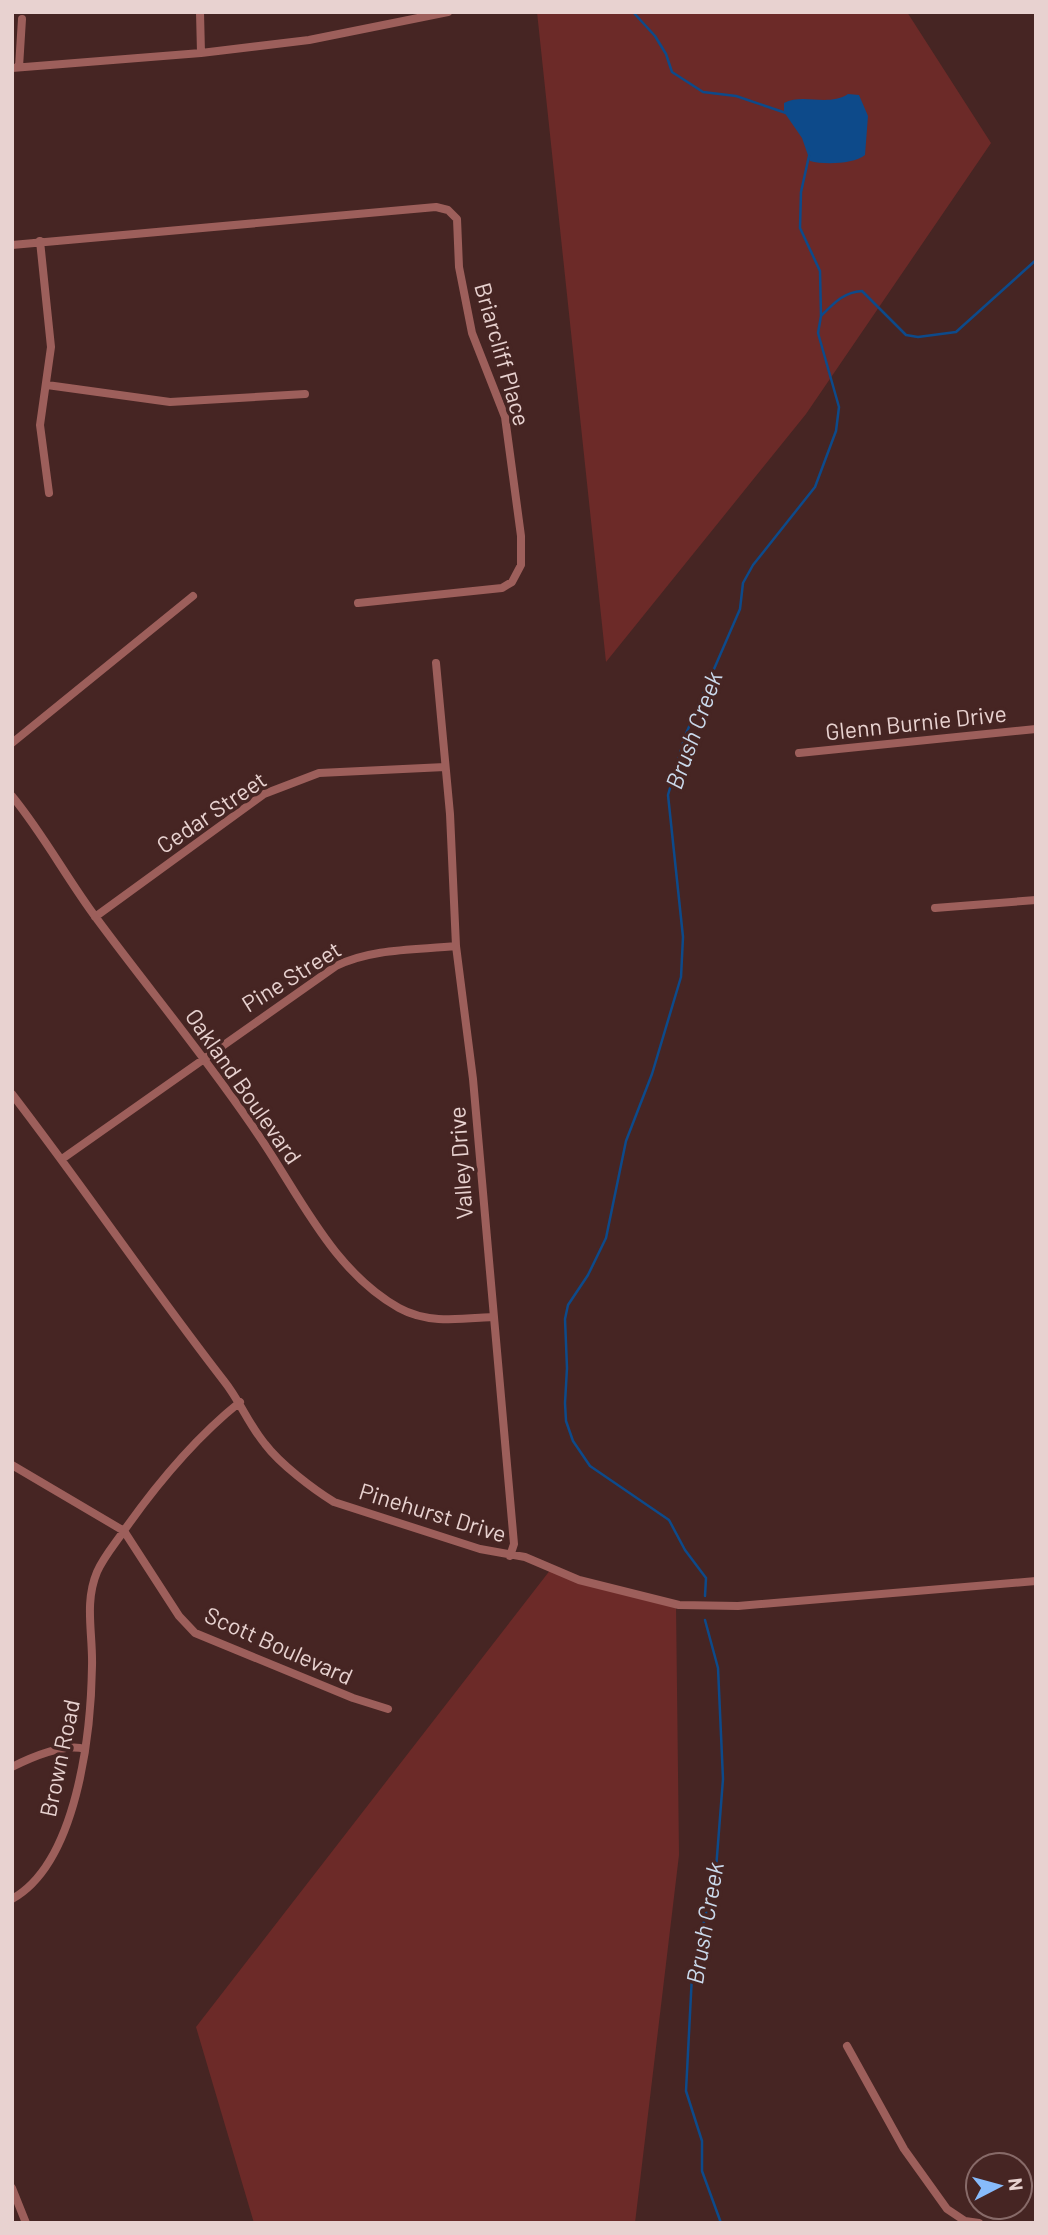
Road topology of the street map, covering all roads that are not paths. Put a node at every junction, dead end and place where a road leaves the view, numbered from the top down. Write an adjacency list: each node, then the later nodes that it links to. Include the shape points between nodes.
1 (200, 12): 4 (street)
2 (448, 12): 4 (street, via 309,40)
3 (22, 19): 5 (street)
4 (201, 53): 5 (street)
5 (16, 68)
6 (40, 241): 7 (street, Briarcliff Place); 8 (street, via 51,347); 12 (street, Briarcliff Place, via 436,207 457,219 459,267 472,332 505,417 521,565 512,582 502,587)
7 (12, 245)
8 (47, 385): 9 (street, via 170,402); 10 (street, via 40,425)
9 (306, 394)
10 (49, 493)
11 (193, 596): 15 (street)
12 (358, 603)
13 (436, 663): 17 (street, Valley Drive)
14 (1036, 729): 16 (street, Glenn Burnie Drive)
15 (12, 743)
16 (799, 754)
17 (445, 767): 21 (street, Cedar Street, via 319,773 264,794); 22 (street, Valley Drive)
18 (12, 796): 21 (street, Oakland Boulevard, via 41,831)
19 (1036, 900): 20 (street)
20 (935, 908)
21 (95, 917): 23 (street, Oakland Boulevard)
22 (456, 946): 23 (street, Pine Street, via 349,960); 26 (street, Valley Drive, via 473,1079)
23 (204, 1059): 25 (street, Pine Street); 26 (street, Oakland Boulevard, via 328,1242 366,1283 418,1318)
24 (12, 1094): 25 (street, Pinehurst Drive)
25 (62, 1158): 27 (street, Pinehurst Drive)
26 (492, 1317): 30 (street, Valley Drive, via 514,1544)
27 (240, 1402): 29 (street, Brown Road, via 211,1425); 30 (street, Pinehurst Drive, via 265,1445 334,1502)
28 (12, 1465): 29 (street, Scott Boulevard)
29 (124, 1531): 32 (street, Scott Boulevard, via 178,1616 195,1633); 33 (street, Brown Road, via 97,1571 88,1610 93,1639 92,1713)
30 (510, 1556): 31 (street, Pinehurst Drive, via 579,1580 679,1605 738,1606)
31 (1036, 1581)
32 (388, 1709)
33 (85, 1749): 34 (street, via 76,1746); 35 (street, Brown Road, via 51,1862)
34 (12, 1767)
35 (12, 1899)
36 (847, 2046): 39 (street, via 904,2149 947,2209 965,2221)
37 (12, 2188): 38 (street)
38 (26, 2223)
39 (979, 2223)

